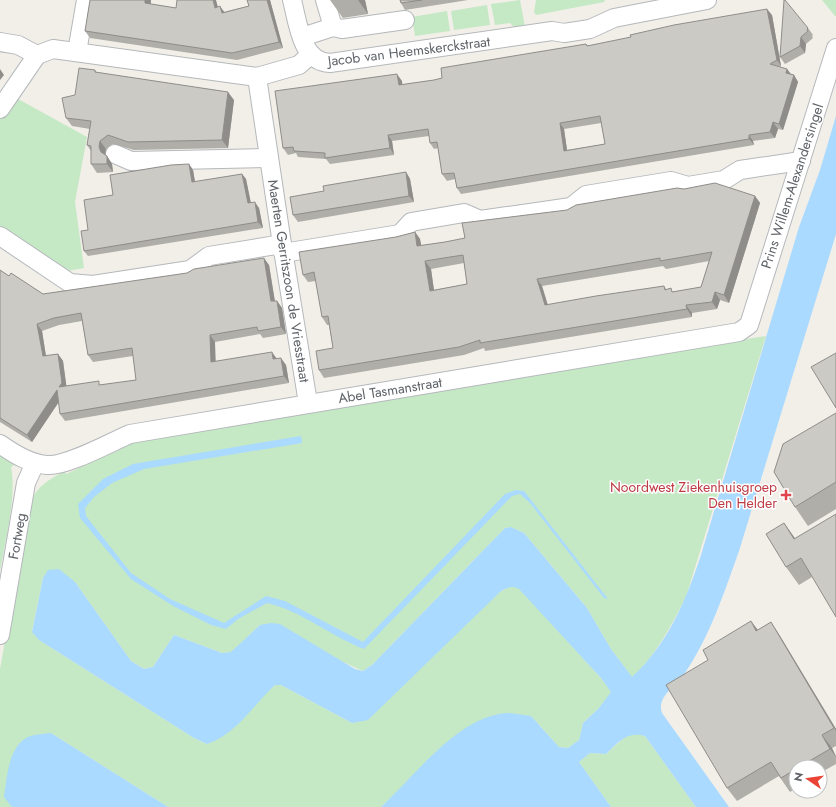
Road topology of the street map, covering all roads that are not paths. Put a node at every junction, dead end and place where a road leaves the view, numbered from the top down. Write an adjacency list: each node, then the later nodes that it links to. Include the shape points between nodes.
1 (86, 0): 10 (street)
2 (292, 0): 7 (street)
3 (325, 0): 6 (street)
4 (707, 0): 12 (street, Jacob van Heemskerckstraat, via 614,18 590,29 564,33 552,31 330,63 316,60)
5 (405, 20): 6 (street, via 342,29)
6 (333, 27): 7 (street)
7 (302, 37): 12 (street)
8 (0, 42): 11 (street, via 18,45)
9 (836, 48): 17 (street, Prins Willem-Alexandersingel)
10 (78, 52): 11 (street, Jacob van Heemskerckstraat, via 53,49); 13 (street, Jacob van Heemskerckstraat)
11 (37, 55): 14 (street)
12 (310, 55): 13 (street, Jacob van Heemskerckstraat, via 299,65)
13 (257, 78): 16 (street, Maerten Gerritszoon de Vriesstraat)
14 (0, 109)
15 (115, 154): 16 (street, via 131,160)
16 (269, 158): 19 (street, Maerten Gerritszoon de Vriesstraat)
17 (801, 160): 19 (street, via 740,170 724,180 688,186 671,181 586,195 571,207 480,220 464,213 411,222 400,234); 20 (street, Prins Willem-Alexandersingel)
18 (0, 236): 19 (street, via 70,283 93,286 190,270 209,256)
19 (282, 248): 21 (street, Maerten Gerritszoon de Vriesstraat)
20 (749, 325): 21 (street, Abel Tasmanstraat, via 738,332)
21 (308, 403): 23 (street, Abel Tasmanstraat, via 130,434 68,461 49,466)
22 (0, 444): 23 (street, Abel Tasmanstraat)
23 (35, 463): 24 (street, Fortweg, via 26,484)
24 (0, 635)

